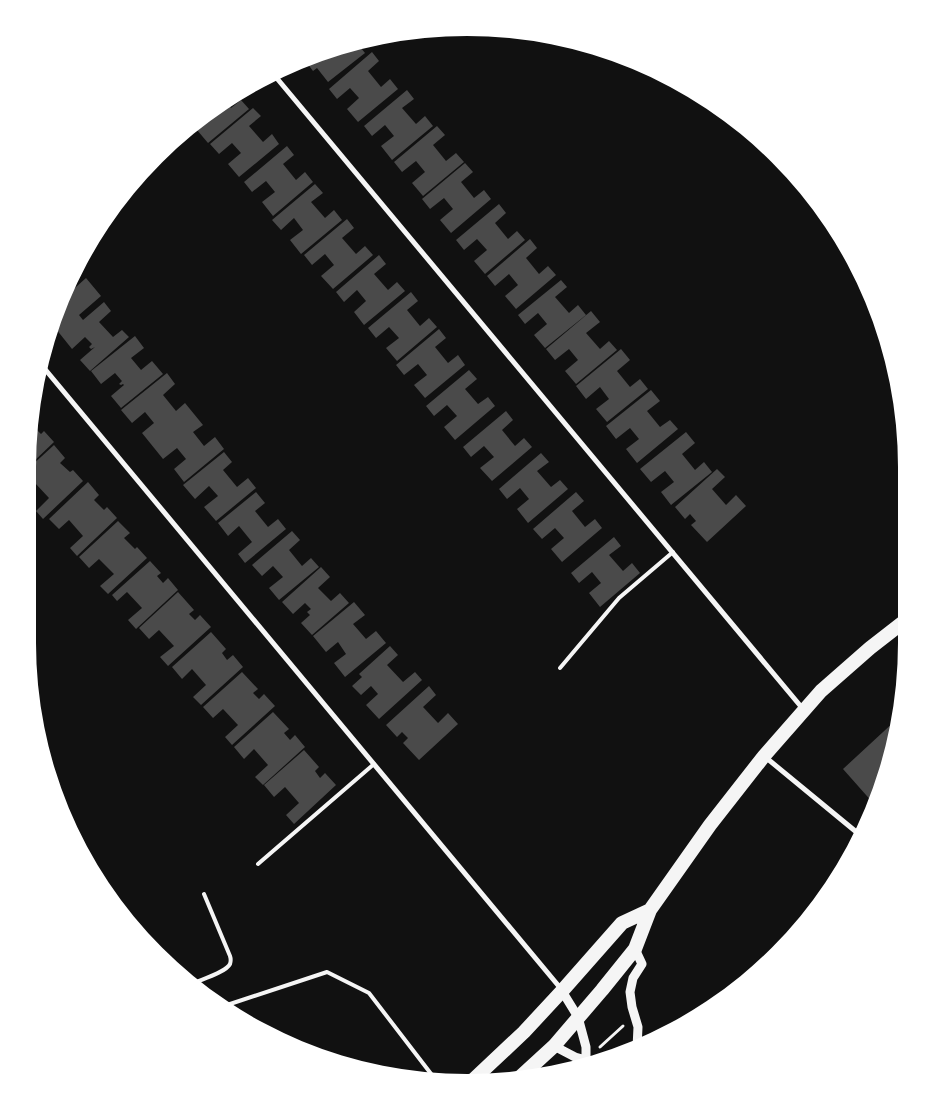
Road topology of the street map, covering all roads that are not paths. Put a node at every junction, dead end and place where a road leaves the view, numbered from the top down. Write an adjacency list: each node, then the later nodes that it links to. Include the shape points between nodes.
1 (278, 80): 3 (street)
2 (47, 372): 8 (street)
3 (673, 552): 5 (lane, via 619,598); 6 (street)
4 (898, 626): 6 (highway, via 821,691)
5 (560, 668)
6 (804, 710): 7 (highway)
7 (764, 756): 9 (street); 12 (highway)
8 (374, 764): 10 (lane); 15 (street)
9 (855, 831)
10 (258, 864)
11 (204, 894): 14 (lane, via 231,961 222,971)
12 (650, 910): 13 (highway); 15 (highway, via 622,923)
13 (635, 949): 17 (highway); 18 (street, via 642,964 633,978 630,992)
14 (200, 981)
15 (562, 991): 17 (street); 24 (highway)
16 (232, 1003): 23 (lane, via 327,972 369,994)
17 (578, 1017): 19 (highway); 20 (street)
18 (637, 1038)
19 (554, 1046): 21 (street); 22 (highway)
20 (587, 1056)
21 (580, 1059)
22 (529, 1069)
23 (430, 1072)
24 (480, 1074)

